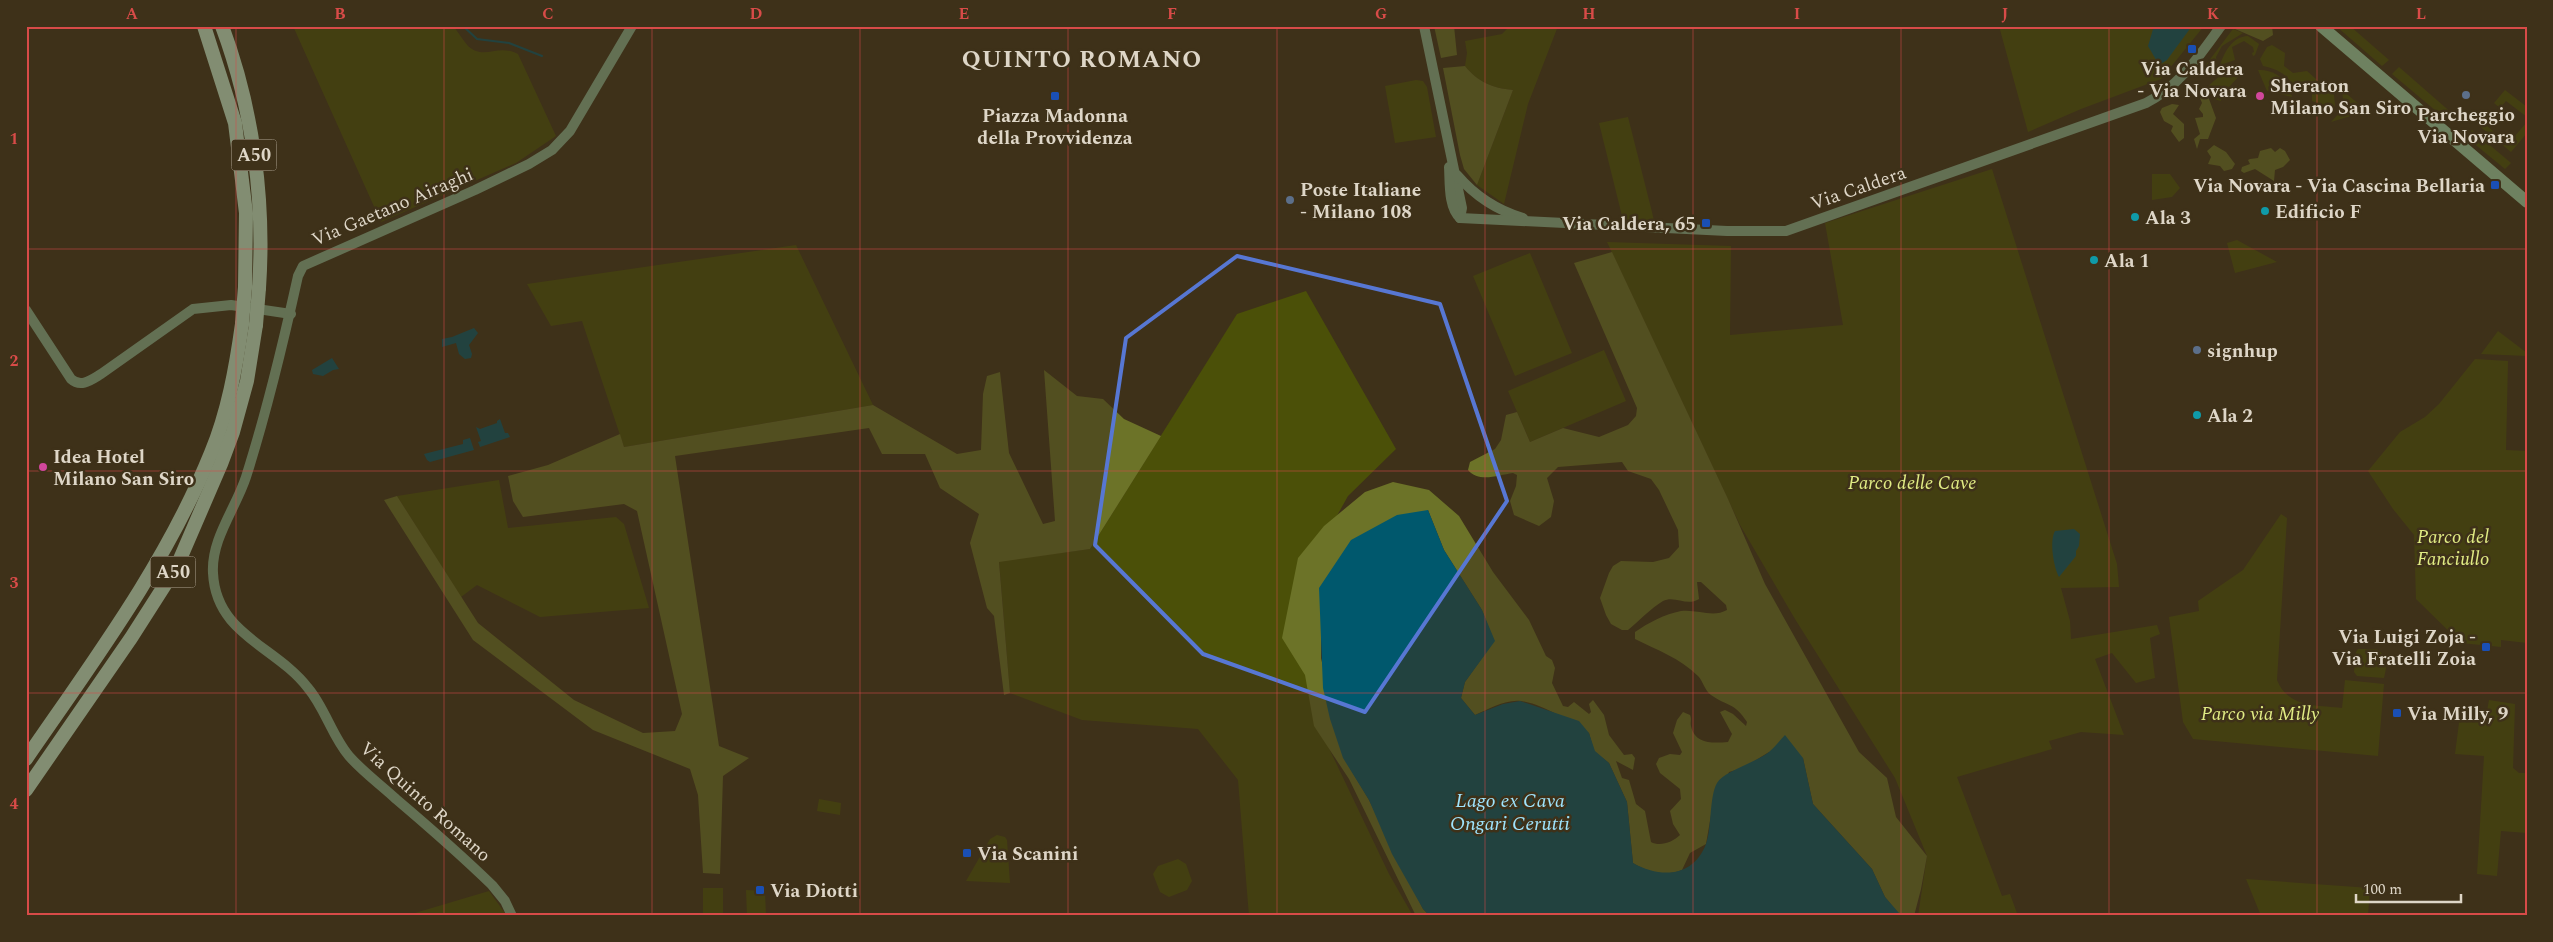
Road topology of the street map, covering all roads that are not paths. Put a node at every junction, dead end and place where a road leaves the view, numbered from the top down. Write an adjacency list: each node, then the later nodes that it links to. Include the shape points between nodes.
1 (204, 26): 14 (highway, A50, via 235,123)
2 (222, 26): 14 (highway, A50, via 244,101 255,164 261,231)
3 (632, 26): 16 (street, Via Gaetano Airaghi, via 560,142 529,164 475,190 305,264 298,276)
4 (1424, 26): 9 (street)
5 (2221, 26): 13 (street, Via Caldera, via 2179,81 2146,103 1786,231)
6 (2322, 26): 8 (main road)
7 (2327, 26): 8 (main road)
8 (2348, 48): 11 (main road)
9 (1449, 149): 10 (street); 12 (street, via 1450,192 1454,210)
10 (1455, 172): 12 (street, via 1462,208); 13 (street, via 1469,189 1490,204)
11 (2527, 202)
12 (1460, 218): 13 (street, Via Caldera)
13 (1538, 222)
14 (252, 288): 17 (highway, A50, bridge)
15 (26, 310): 16 (street, via 70,379 80,383 95,378 193,309 230,304)
16 (290, 314): 20 (street, Via Quinto Romano, via 267,411 244,484 216,550 215,588 229,618 240,631 309,688 349,756 479,873 499,893)
17 (249, 324): 18 (highway, A50, via 212,452 162,556); 19 (highway, A50, via 247,381 232,432 177,566)
18 (26, 759)
19 (26, 790)
20 (512, 916)

